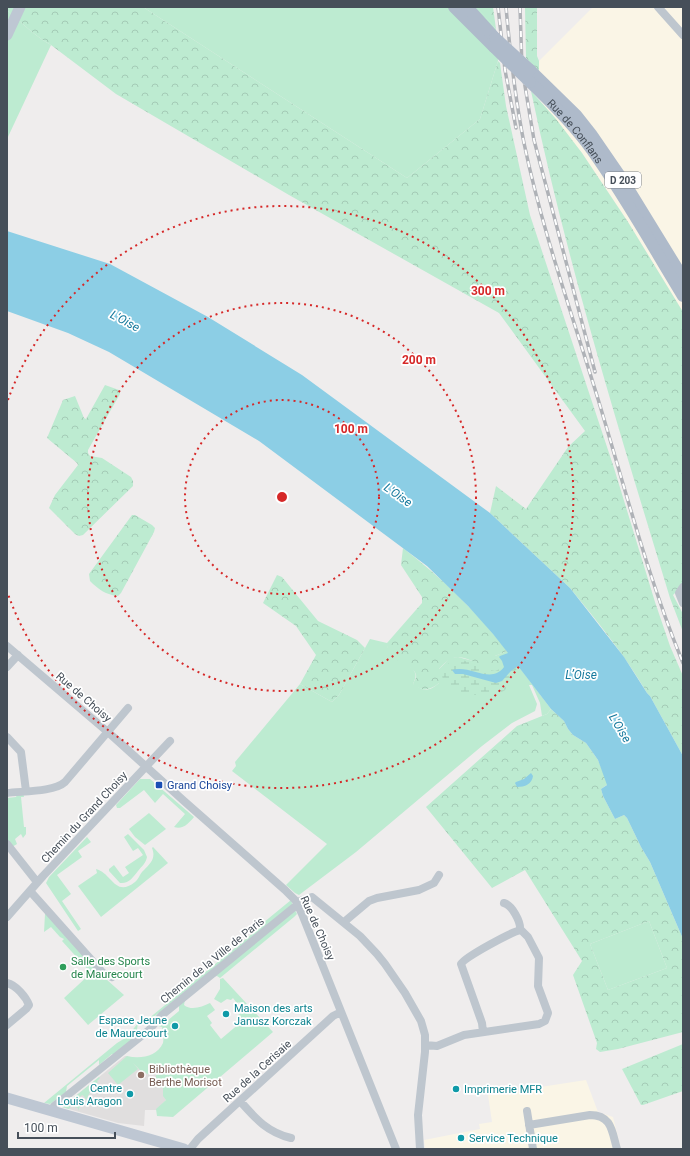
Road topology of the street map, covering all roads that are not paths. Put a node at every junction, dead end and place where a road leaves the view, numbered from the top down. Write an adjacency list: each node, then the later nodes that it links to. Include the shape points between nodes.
1 (454, 7): 7 (main road, Rue de Conflans / D 203)
2 (467, 7): 7 (main road, Rue de Conflans / D 203)
3 (658, 7): 6 (street)
4 (13, 12): 5 (main road)
5 (7, 35)
6 (683, 35)
7 (494, 42): 8 (main road, Rue de Conflans / D 203, bridge)
8 (530, 76): 9 (main road, Rue de Conflans / D 203, via 576,116 591,134); 10 (main road, Rue de Conflans / D 203, via 592,150)
9 (683, 278)
10 (683, 296)
11 (683, 587): 12 (street, via 679,593)
12 (681, 600)
13 (7, 646): 14 (street, Rue de Choisy)
14 (18, 655): 15 (street); 17 (street, Rue de Choisy)
15 (7, 666)
16 (128, 708): 17 (street)
17 (109, 733): 20 (street, Rue de Choisy); 21 (street, via 60,787)
18 (7, 737): 21 (street, via 21,752)
19 (170, 742): 20 (street)
20 (146, 767): 25 (street, Chemin du Grand Choisy); 27 (street, Rue de Choisy, via 286,890)
21 (26, 791): 22 (street)
22 (7, 793)
23 (8, 848): 25 (street)
24 (439, 875): 30 (street, via 434,883 419,890 369,901)
25 (38, 882): 26 (street, Chemin du Grand Choisy)
26 (30, 891): 29 (street, Chemin du Grand Choisy); 32 (street, via 103,972)
27 (297, 903): 30 (street, via 312,897); 34 (street, Rue de Choisy); 40 (street, Chemin de la Ville de Paris, via 162,1015 149,1030)
28 (504, 903): 31 (street, via 510,906)
29 (7, 917)
30 (344, 922): 37 (street, via 386,964 421,1021)
31 (520, 930): 36 (street, via 465,959 461,964); 36 (street, via 526,934 539,958 538,986 548,1015 544,1023)
32 (112, 976)
33 (7, 983): 35 (street, via 14,986 29,1005)
34 (341, 1012): 39 (street, Rue de la Cerisaie, via 333,1016); 46 (street, Rue de Choisy)
35 (7, 1025)
36 (483, 1032): 37 (street, via 464,1035 437,1046)
37 (425, 1045): 47 (street, via 418,1114)
38 (7, 1098): 40 (main road)
39 (240, 1101): 43 (street, via 272,1132); 45 (street, Rue de la Cerisaie)
40 (49, 1110): 44 (main road)
41 (527, 1111): 42 (street)
42 (529, 1125): 48 (street); 49 (street, via 590,1115 600,1116 607,1120)
43 (291, 1138)
44 (184, 1149)
45 (190, 1149)
46 (396, 1149)
47 (420, 1149)
48 (533, 1149)
49 (617, 1149)

